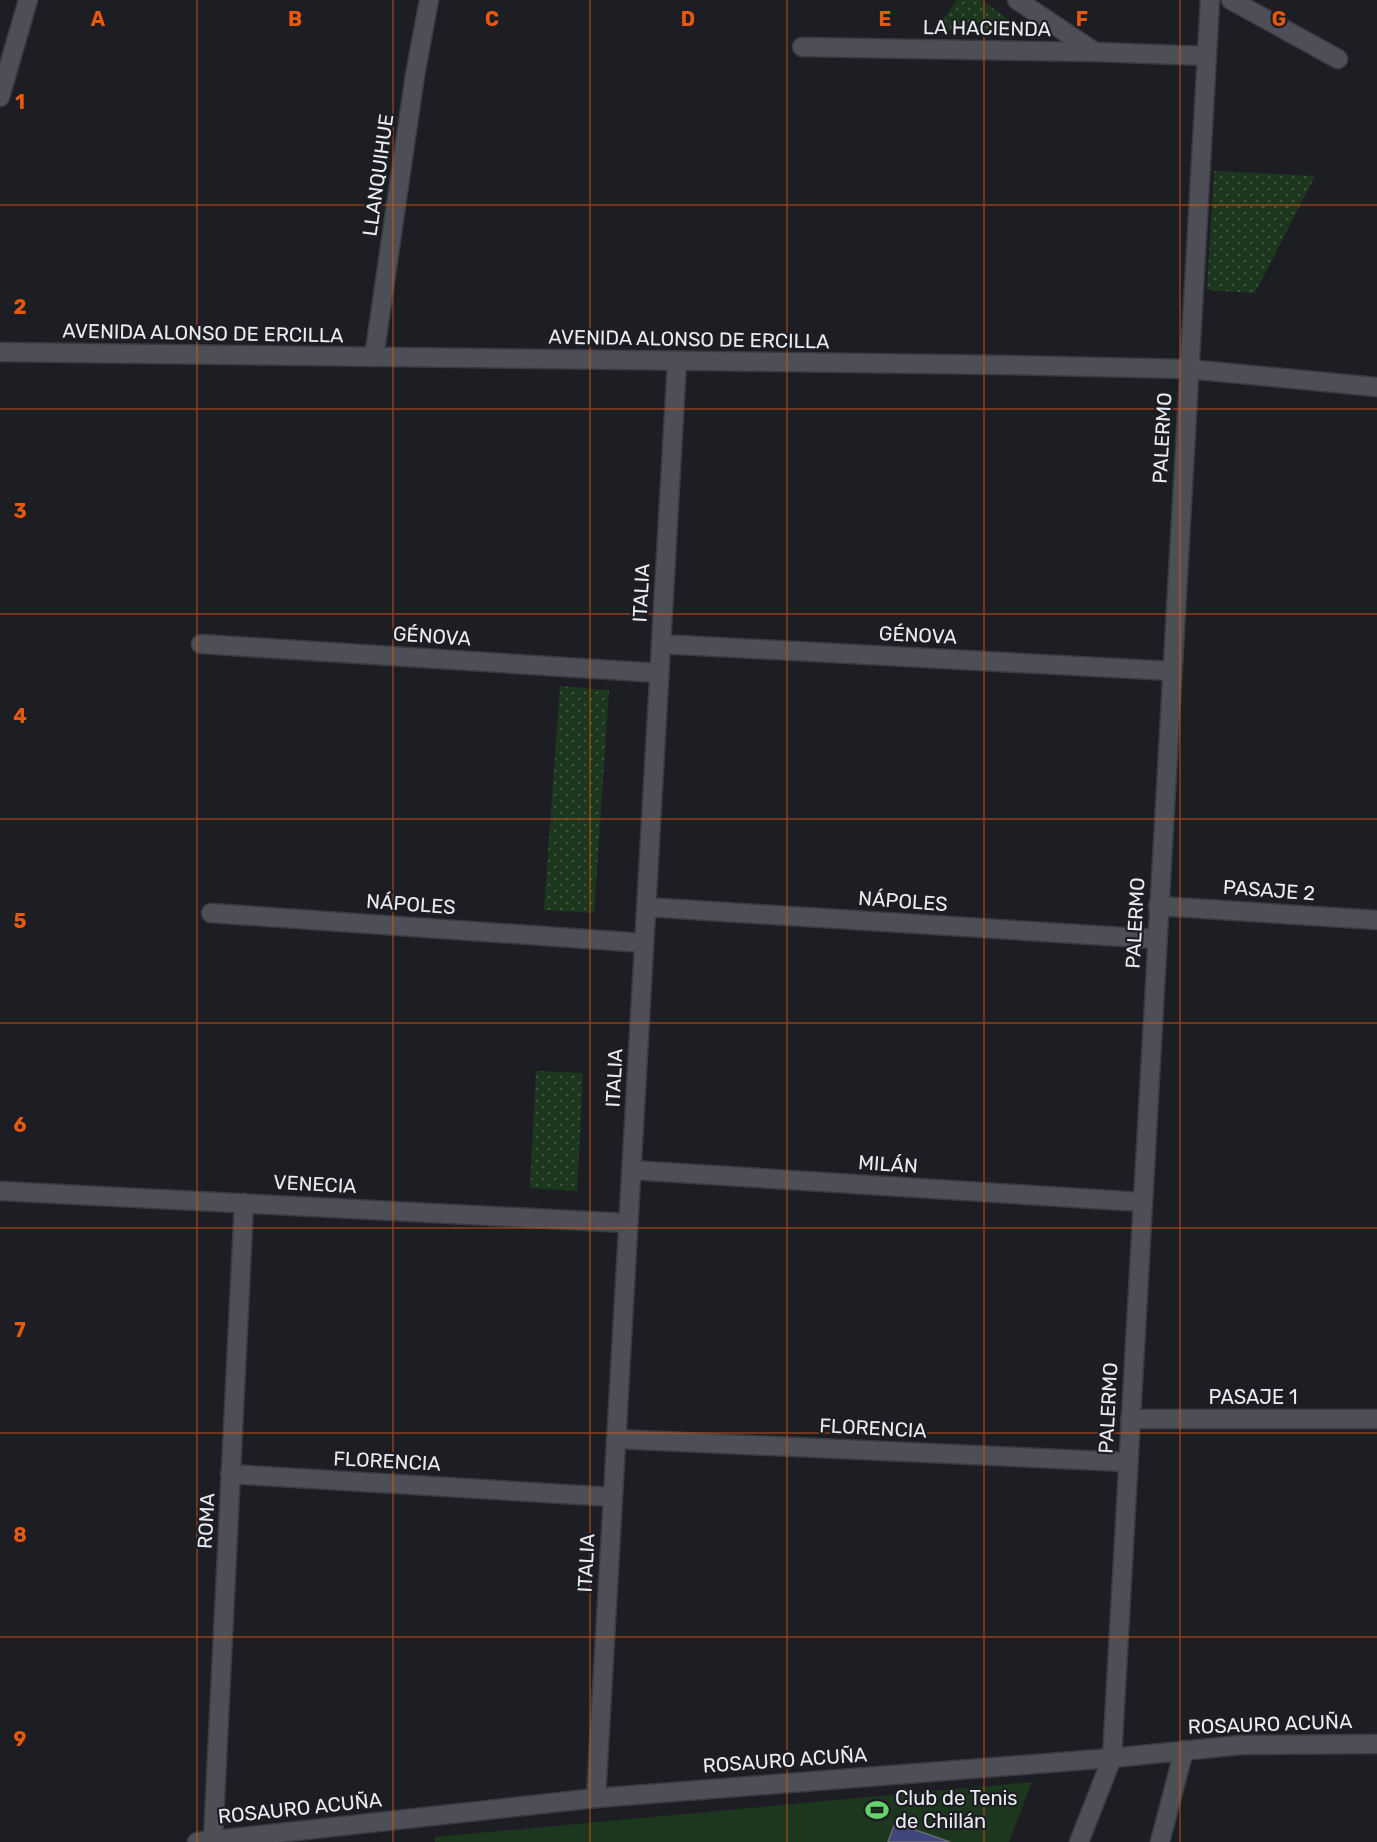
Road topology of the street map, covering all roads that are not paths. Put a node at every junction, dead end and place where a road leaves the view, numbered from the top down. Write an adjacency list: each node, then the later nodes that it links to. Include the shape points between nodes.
1 (28, 0): 10 (street)
2 (429, 0): 12 (street, LLANQUIHUE)
3 (1017, 0): 7 (street)
4 (1210, 0): 8 (street, PALERMO)
5 (1231, 0): 9 (street)
6 (802, 47): 7 (street, LA HACIENDA)
7 (1095, 52): 8 (street, LA HACIENDA)
8 (1207, 56): 14 (street, PALERMO)
9 (1338, 59)
10 (0, 97)
11 (0, 352): 12 (street, AVENIDA ALONSO DE ERCILLA)
12 (374, 357): 13 (street, AVENIDA ALONSO DE ERCILLA)
13 (677, 361): 14 (street, AVENIDA ALONSO DE ERCILLA); 17 (street, ITALIA)
14 (1188, 369): 15 (street, AVENIDA ALONSO DE ERCILLA); 18 (street, PALERMO)
15 (1377, 387)
16 (201, 644): 19 (street, GÉNOVA)
17 (661, 644): 18 (street, GÉNOVA); 19 (street, ITALIA)
18 (1172, 671): 20 (street, PALERMO)
19 (659, 673): 21 (street, ITALIA)
20 (1158, 906): 23 (street, PASAJE 2); 24 (street, PALERMO)
21 (646, 907): 24 (street, NÁPOLES); 25 (street, ITALIA)
22 (211, 913): 25 (street, NÁPOLES)
23 (1377, 920)
24 (1156, 939): 28 (street, PALERMO)
25 (644, 943): 26 (street, ITALIA)
26 (631, 1170): 28 (street, MILÁN); 30 (street, ITALIA)
27 (0, 1191): 29 (street, VENECIA)
28 (1142, 1202): 31 (street, PALERMO)
29 (244, 1203): 30 (street, VENECIA); 35 (street, ROMA)
30 (628, 1223): 33 (street, ITALIA)
31 (1130, 1419): 32 (street, PASAJE 1); 34 (street, PALERMO)
32 (1377, 1419)
33 (616, 1439): 34 (street, FLORENCIA); 36 (street, ITALIA)
34 (1127, 1462): 39 (street, PALERMO)
35 (230, 1474): 36 (street, FLORENCIA); 41 (street, ROMA)
36 (613, 1497): 40 (street, ITALIA)
37 (1377, 1744): 38 (street, ROSAURO ACUÑA, via 1241,1745)
38 (1184, 1750): 39 (street, ROSAURO ACUÑA); 43 (street)
39 (1112, 1758): 40 (street, ROSAURO ACUÑA); 42 (street, PALERMO)
40 (596, 1798): 41 (street, ROSAURO ACUÑA)
41 (205, 1841)
42 (1078, 1842)
43 (1160, 1842)

